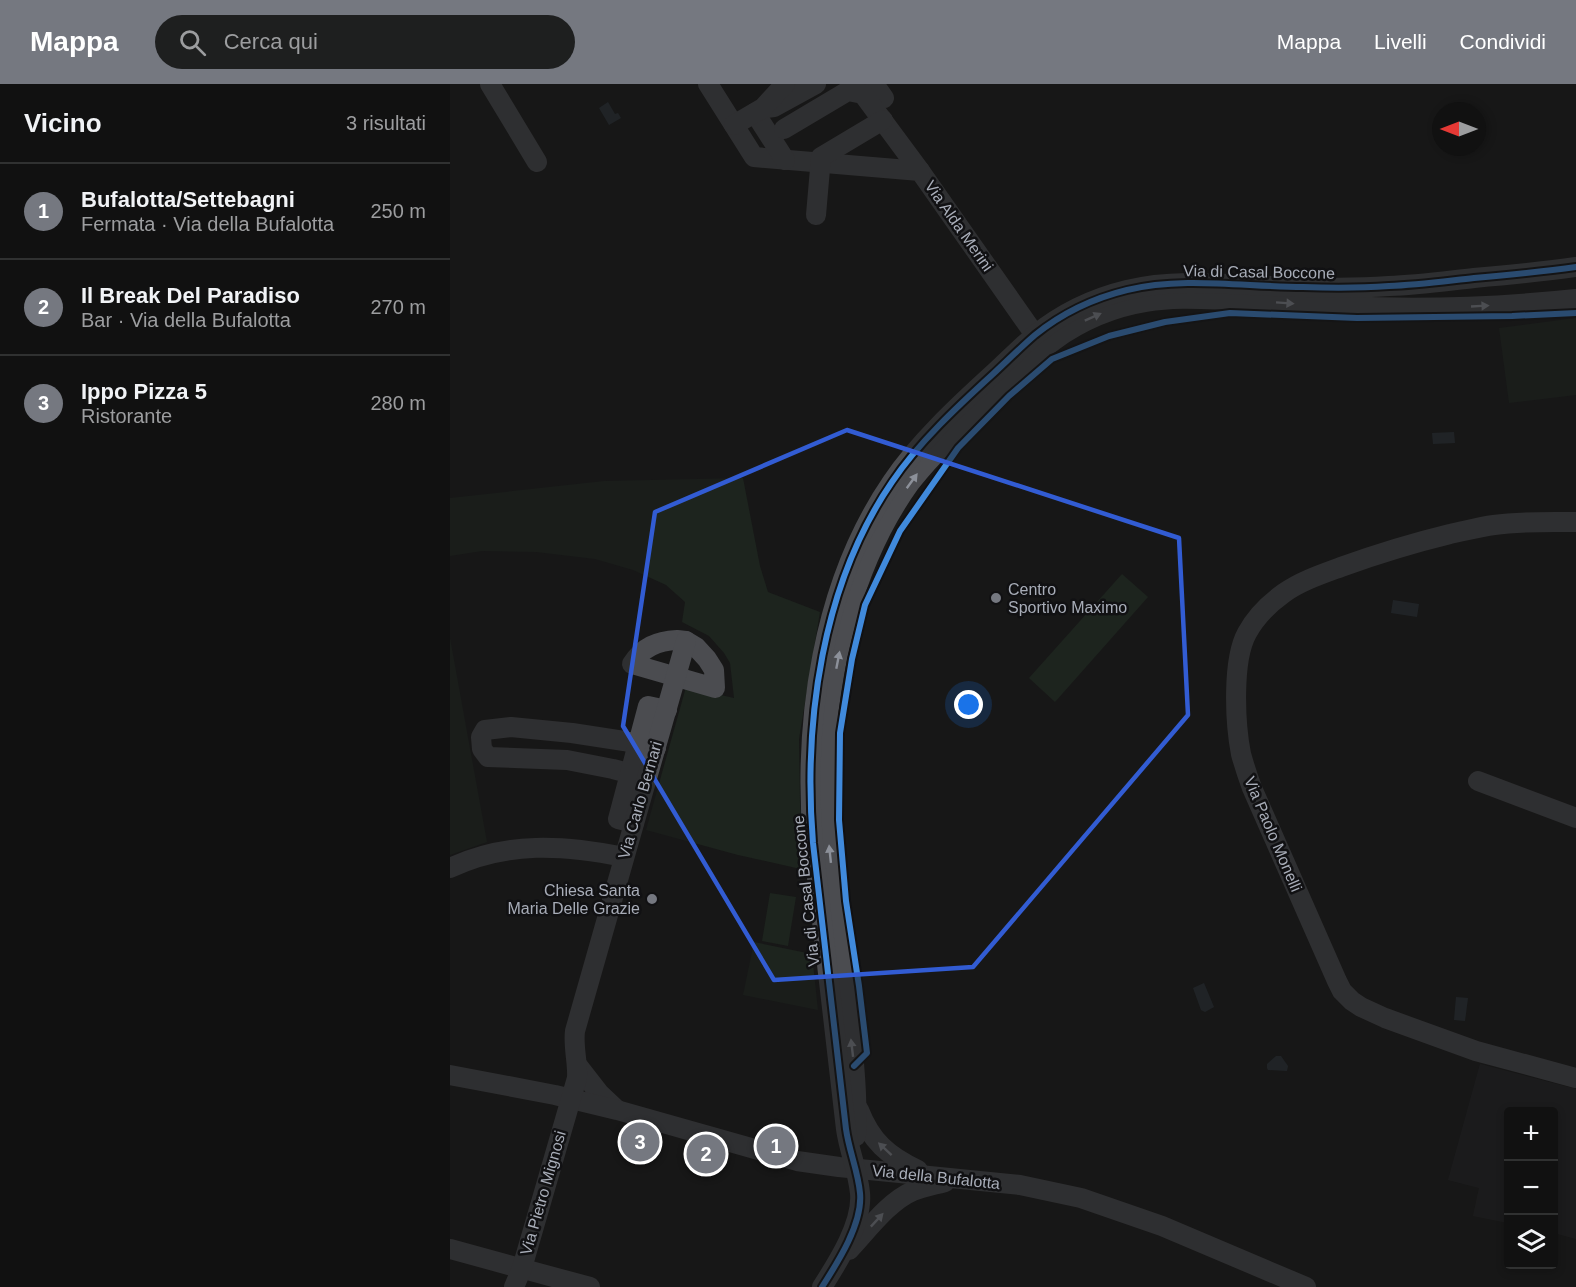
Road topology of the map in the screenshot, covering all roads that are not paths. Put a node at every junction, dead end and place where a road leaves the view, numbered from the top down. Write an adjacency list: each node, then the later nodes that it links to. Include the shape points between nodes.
1 (490, 84): 10 (street)
2 (708, 84): 8 (street)
3 (785, 84): 5 (street)
4 (816, 84): 5 (street)
5 (759, 111): 8 (street); 9 (street)
6 (883, 120): 7 (street, via 863,94 848,91); 11 (street, via 821,157); 12 (street)
7 (784, 129)
8 (739, 132): 9 (street, Via Alda Merini, via 754,157)
9 (785, 160): 11 (street, Via Alda Merini)
10 (537, 162)
11 (820, 163): 12 (street, Via Alda Merini); 13 (street)
12 (920, 171): 16 (street, Via Alda Merini)
13 (816, 215)
14 (1576, 267): 16 (street, Via di Casal Boccone, via 1387,287 1151,285 1086,304 1061,318)
15 (1576, 299): 16 (street, Via di Casal Boccone, one-way to 15, via 1118,308 1156,300 1373,308)
16 (1039, 342): 30 (street, Via di Casal Boccone, one-way to 16, via 826,786 828,716 846,622 870,552 911,483); 32 (street, Via di Casal Boccone, via 952,414 893,479 857,544 824,651 813,730 811,824 848,1148)
17 (1576, 522): 28 (street, Via Paolo Monelli, via 1475,528 1391,549 1294,587 1250,626 1239,654 1237,705 1239,739 1252,788 1347,996 1361,1007 1432,1036)
18 (686, 641): 19 (street, Via Carlo Bernari); 19 (street, via 711,665 715,688); 19 (street, via 648,647 632,664)
19 (676, 677): 20 (street, Via Carlo Bernari, via 667,710)
20 (647, 746): 21 (street, Via Carlo Bernari); 21 (street, via 511,727 485,730 481,737 488,757 567,760)
21 (639, 776): 24 (street, Via Carlo Bernari, via 634,824)
22 (1478, 782): 23 (street)
23 (1576, 818)
24 (624, 857): 25 (street, via 569,848 521,848 474,858); 26 (street, Via Carlo Bernari, via 575,1031)
25 (450, 868)
26 (578, 1066): 29 (street, Via Carlo Bernari); 31 (street)
27 (450, 1076): 29 (street, Via della Bufalotta)
28 (1576, 1078)
29 (570, 1098): 31 (street, Via della Bufalotta); 37 (street, Via Pietro Mignosi)
30 (857, 1107): 32 (street, Via di Casal Boccone); 33 (street, one-way to 30, via 884,1149 870,1134)
31 (617, 1110): 32 (street, Via della Bufalotta, via 797,1161)
32 (855, 1169): 33 (street, Via della Bufalotta); 36 (street, via 859,1208)
33 (928, 1175): 34 (street, Via della Bufalotta)
34 (961, 1178): 36 (street, one-way to 34, via 902,1197); 41 (street, Via della Bufalotta, via 1033,1188 1108,1206)
35 (450, 1249): 37 (street)
36 (837, 1263): 40 (street)
37 (522, 1268): 38 (street, Via Pietro Mignosi); 39 (street)
38 (514, 1287)
39 (590, 1287)
40 (822, 1287)
41 (1306, 1287)

